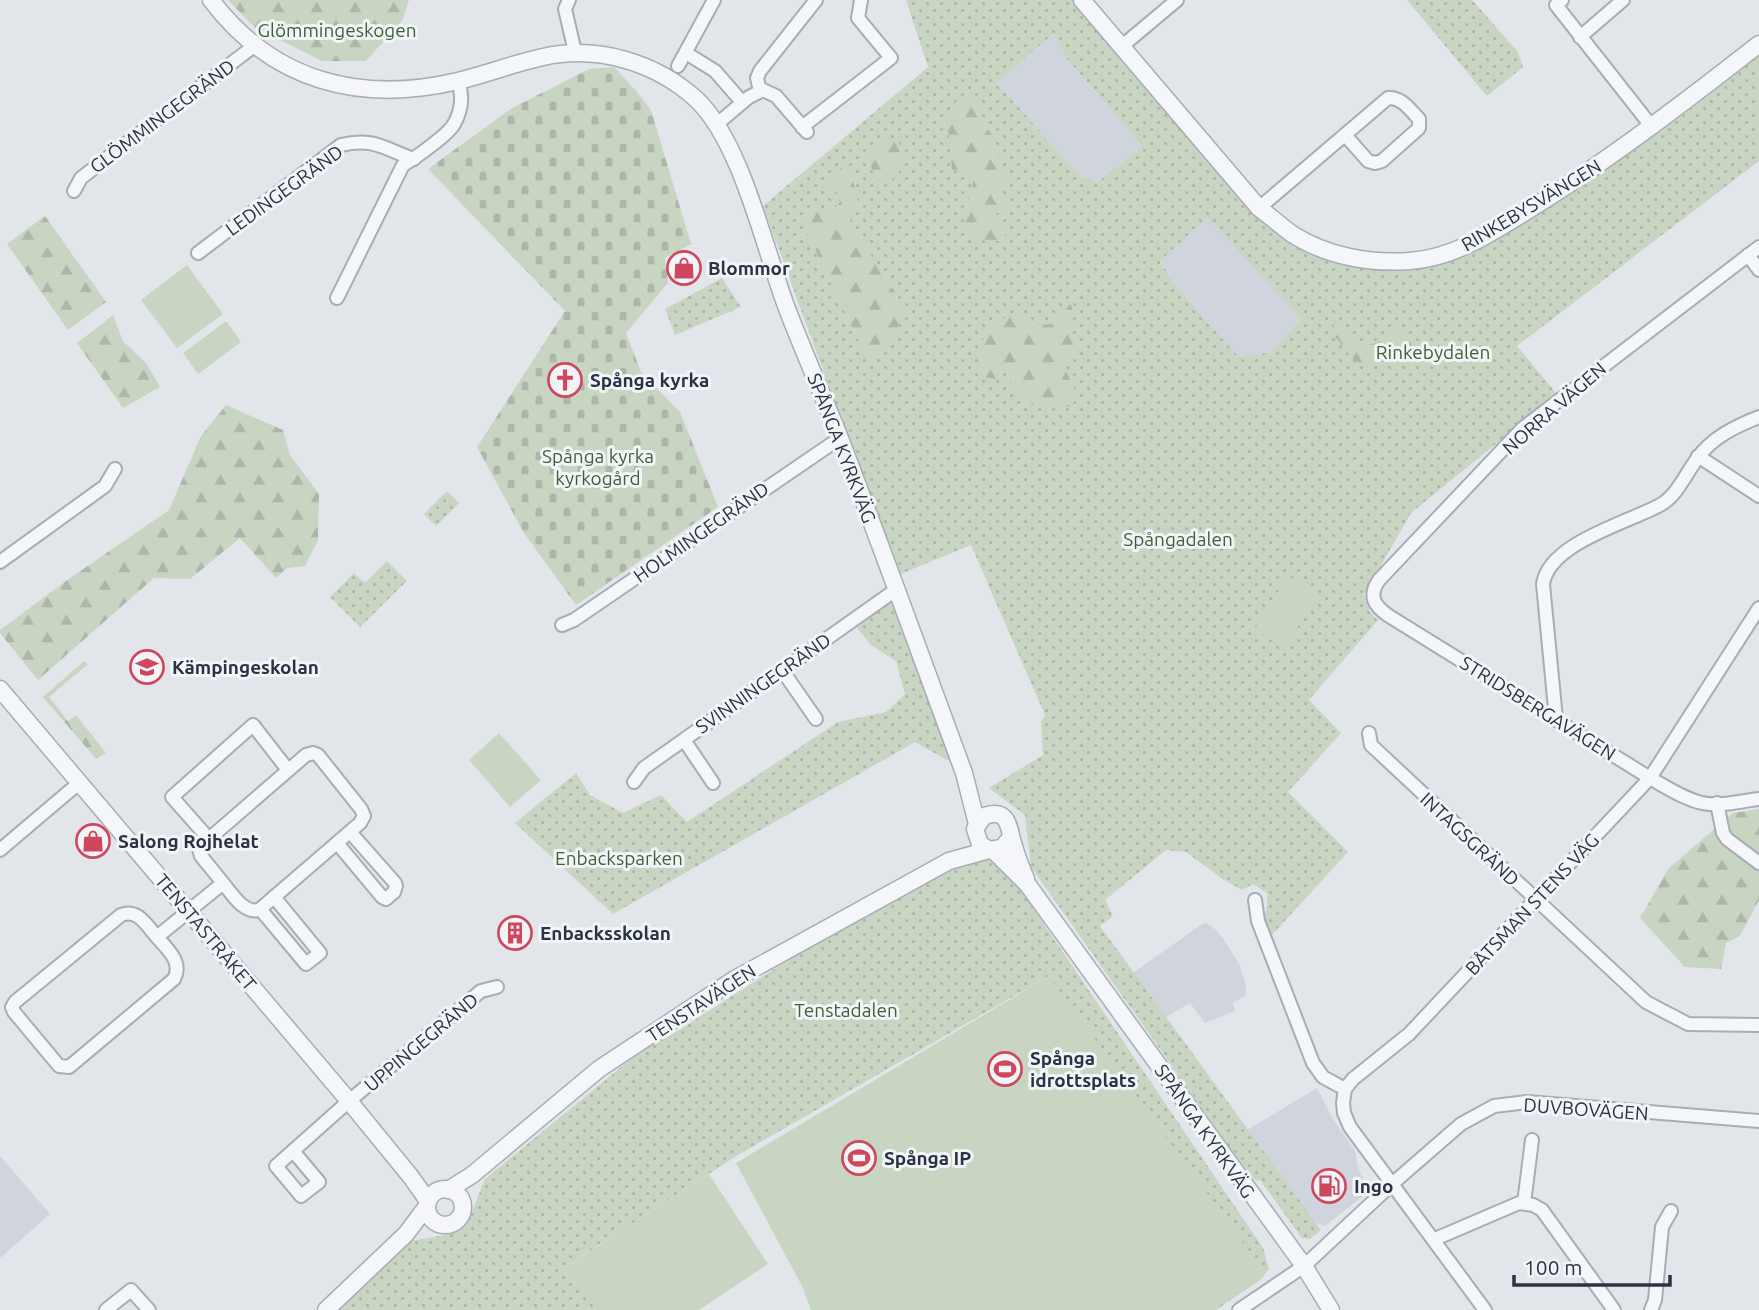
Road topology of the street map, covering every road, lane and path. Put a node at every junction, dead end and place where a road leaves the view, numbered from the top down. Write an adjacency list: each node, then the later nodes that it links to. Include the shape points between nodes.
1 (211, 0): 12 (street, SPÅNGA KYRKVÄG)
2 (569, 0): 14 (street, via 565,9)
3 (714, 0): 15 (street)
4 (816, 0): 18 (street, via 760,71)
5 (861, 0): 18 (street, via 858,18 891,58 805,130 776,96)
6 (1082, 0): 13 (street, RINKEBYSVÄNGEN)
7 (1177, 0): 13 (street)
8 (1562, 0): 10 (street, via 1556,5)
9 (1623, 0): 10 (street)
10 (1580, 37): 21 (street)
11 (1759, 44): 21 (street, RINKEBYSVÄNGEN)
12 (254, 46): 17 (street, SPÅNGA KYRKVÄG, via 327,83 358,90 420,88); 24 (street, GLÖMMINGEGRÄND, via 81,178)
13 (1121, 47): 25 (street, RINKEBYSVÄNGEN)
14 (576, 52): 17 (street, SPÅNGA KYRKVÄG, via 544,56); 20 (street, SPÅNGA KYRKVÄG, via 628,60 655,72 677,84)
15 (686, 53): 16 (street); 19 (street, via 715,71)
16 (678, 66)
17 (458, 81): 23 (street, via 463,95 454,125)
18 (760, 91): 19 (street)
19 (742, 103): 20 (street)
20 (717, 124): 32 (street, SPÅNGA KYRKVÄG)
21 (1652, 127): 25 (street, RINKEBYSVÄNGEN, via 1499,228 1450,253 1410,261 1369,261 1330,253 1293,234)
22 (1345, 135): 22 (street, via 1388,98 1401,100 1419,119 1419,128 1375,163); 25 (street)
23 (414, 159): 27 (street, LEDINGEGRÄND, via 369,142 341,145); 30 (street, via 402,165)
24 (74, 191)
25 (1259, 208)
26 (1759, 247): 28 (street, NORRA VÄGEN)
27 (198, 253)
28 (1748, 255): 29 (street); 38 (street, NORRA VÄGEN, via 1523,428 1379,580)
29 (1759, 270)
30 (337, 298)
31 (1759, 417): 33 (street, via 1732,428)
32 (840, 438): 37 (street, SPÅNGA KYRKVÄG); 40 (street, HOLMINGEGRÄND)
33 (1698, 456): 35 (street); 44 (street, via 1667,501 1572,546 1544,575)
34 (115, 469): 36 (street, via 105,486)
35 (1759, 496)
36 (0, 562)
37 (897, 589): 41 (street, SVINNINGEGRÄND); 48 (street, SPÅNGA KYRKVÄG)
38 (1373, 594): 44 (street, STRIDSBERGAVÄGEN, via 1374,603 1389,616)
39 (1759, 608): 49 (street, BÅTSMAN STENS VÄG)
40 (562, 625)
41 (782, 670): 43 (street); 46 (street, SVINNINGEGRÄND)
42 (0, 689): 51 (street, TENSTASTRÅKET)
43 (816, 719)
44 (1556, 719): 49 (street, STRIDSBERGAVÄGEN)
45 (1369, 733): 69 (street, INTAGSGRÄND, via 1371,746)
46 (684, 740): 50 (street, SVINNINGEGRÄND, via 644,768); 52 (street)
47 (288, 770): 57 (street, via 306,755 318,755 364,816); 59 (street); 59 (street, via 253,725 172,797)
48 (964, 772): 55 (street, SPÅNGA KYRKVÄG); 56 (street, SPÅNGA KYRKVÄG)
49 (1650, 778): 54 (street, STRIDSBERGAVÄGEN, via 1683,796); 69 (street, BÅTSMAN STENS VÄG)
50 (634, 782)
51 (79, 783): 61 (street); 71 (street, TENSTASTRÅKET)
52 (713, 783)
53 (1759, 799): 54 (street, STRIDSBERGAVÄGEN)
54 (1717, 803): 64 (street, via 1727,839)
55 (995, 814): 56 (street, via 984,816); 58 (street, via 1008,822)
56 (976, 826): 62 (street, via 979,844); 63 (street, TENSTAVÄGEN)
57 (350, 832): 60 (street); 60 (street, via 395,883 394,892 386,899)
58 (1011, 836): 62 (street, via 1006,845); 66 (street, SPÅNGA KYRKVÄG)
59 (209, 839): 65 (street, via 199,849 201,856)
60 (337, 843): 67 (street)
61 (0, 850)
62 (991, 850): 63 (street, TENSTAVÄGEN); 66 (street, SPÅNGA KYRKVÄG)
63 (950, 861): 80 (street, TENSTAVÄGEN, via 735,979 599,1069)
64 (1759, 863)
65 (222, 883): 70 (street, via 246,909); 71 (street)
66 (1028, 885): 89 (street, SPÅNGA KYRKVÄG)
67 (274, 897): 70 (street); 70 (street, via 320,953 314,959 306,964)
68 (1255, 900): 75 (street, via 1258,922 1313,1063 1323,1077)
69 (1535, 901): 74 (street, INTAGSGRÄND, via 1636,994 1668,1015 1699,1026); 75 (street, BÅTSMAN STENS VÄG, via 1409,1034)
70 (260, 909)
71 (189, 912): 72 (street); 76 (street, TENSTASTRÅKET)
72 (158, 937): 72 (street, via 139,916 121,915 15,1002 13,1012 59,1066 69,1067 174,979 177,962)
73 (496, 987): 76 (street, UPPINGEGRÄND, via 481,991)
74 (1759, 1025)
75 (1345, 1089): 81 (street, via 1344,1113 1350,1127)
76 (349, 1101): 79 (street, UPPINGEGRÄND); 82 (street, TENSTASTRÅKET, via 411,1177)
77 (1759, 1121): 81 (street, DUVBOVÄGEN, via 1527,1102 1494,1106 1461,1124)
78 (1532, 1140): 84 (street)
79 (293, 1151)
80 (472, 1175): 82 (street, TENSTAVÄGEN); 83 (street, TENSTAVÄGEN)
81 (1392, 1184): 88 (street); 89 (street, DUVBOVÄGEN)
82 (436, 1197): 83 (street, via 457,1194); 86 (street, via 429,1216); 87 (street, TENSTAVÄGEN)
83 (461, 1202): 86 (street, via 456,1220)
84 (1524, 1203): 88 (street); 96 (street, via 1542,1210)
85 (1671, 1211): 97 (street, via 1661,1227)
86 (436, 1223): 87 (street, TENSTAVÄGEN)
87 (406, 1234): 92 (street, TENSTAVÄGEN)
88 (1434, 1239): 95 (street)
89 (1304, 1266): 93 (street, DUVBOVÄGEN); 94 (street, SPÅNGA KYRKVÄG)
90 (106, 1310): 91 (street, via 131,1290)
91 (149, 1310)
92 (327, 1310)
93 (1239, 1310)
94 (1331, 1310)
95 (1485, 1310)
96 (1614, 1310)
97 (1651, 1310)

